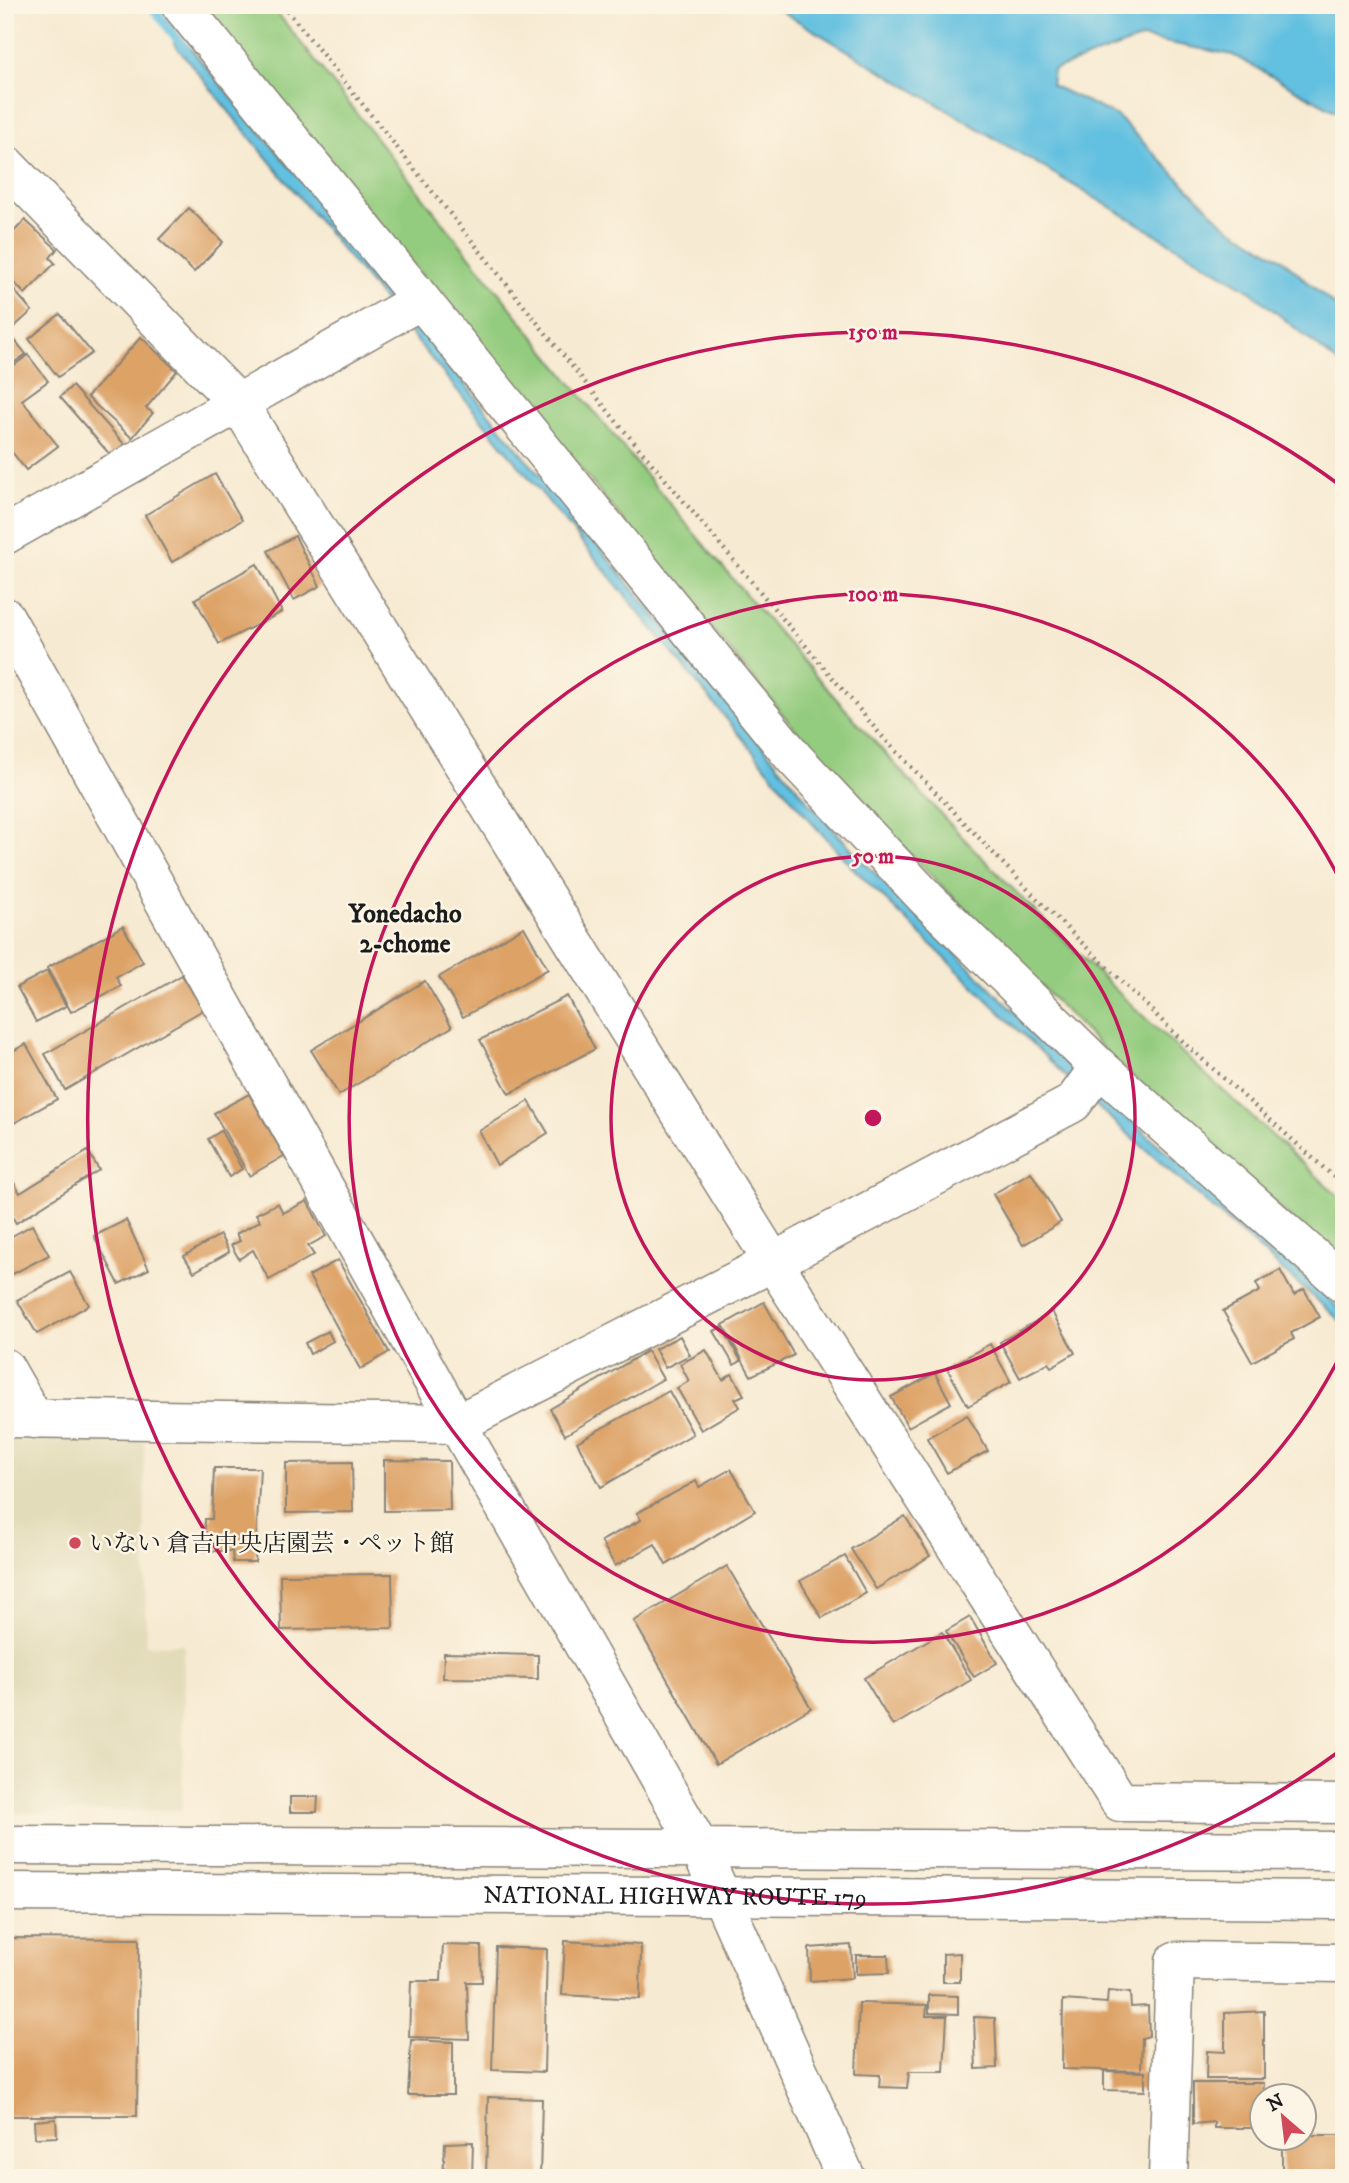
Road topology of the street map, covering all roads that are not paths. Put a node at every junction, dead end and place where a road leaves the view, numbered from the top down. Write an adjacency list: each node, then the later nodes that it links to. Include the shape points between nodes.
1 (181, 5): 3 (main road)
2 (5, 164): 4 (main road)
3 (421, 300): 4 (main road); 7 (main road, via 794,758 927,899)
4 (239, 404): 5 (main road); 8 (main road)
5 (5, 535)
6 (5, 617): 12 (main road)
7 (1099, 1067): 8 (main road, via 1073,1102); 9 (main road)
8 (773, 1262): 12 (main road); 13 (main road, via 1119,1802)
9 (1344, 1284)
10 (5, 1368): 11 (main road)
11 (20, 1419): 12 (main road)
12 (457, 1424): 15 (main road)
13 (1344, 1804)
14 (5, 1845): 15 (main road, NATIONAL HIGHWAY ROUTE 179)
15 (700, 1848): 16 (main road, NATIONAL HIGHWAY ROUTE 179); 18 (main road)
16 (1344, 1851)
17 (5, 1892): 18 (main road, NATIONAL HIGHWAY ROUTE 179)
18 (725, 1899): 19 (main road, NATIONAL HIGHWAY ROUTE 179); 21 (main road)
19 (1344, 1900)
20 (1344, 1963): 22 (main road, via 1175,1961)
21 (846, 2178)
22 (1168, 2178)

